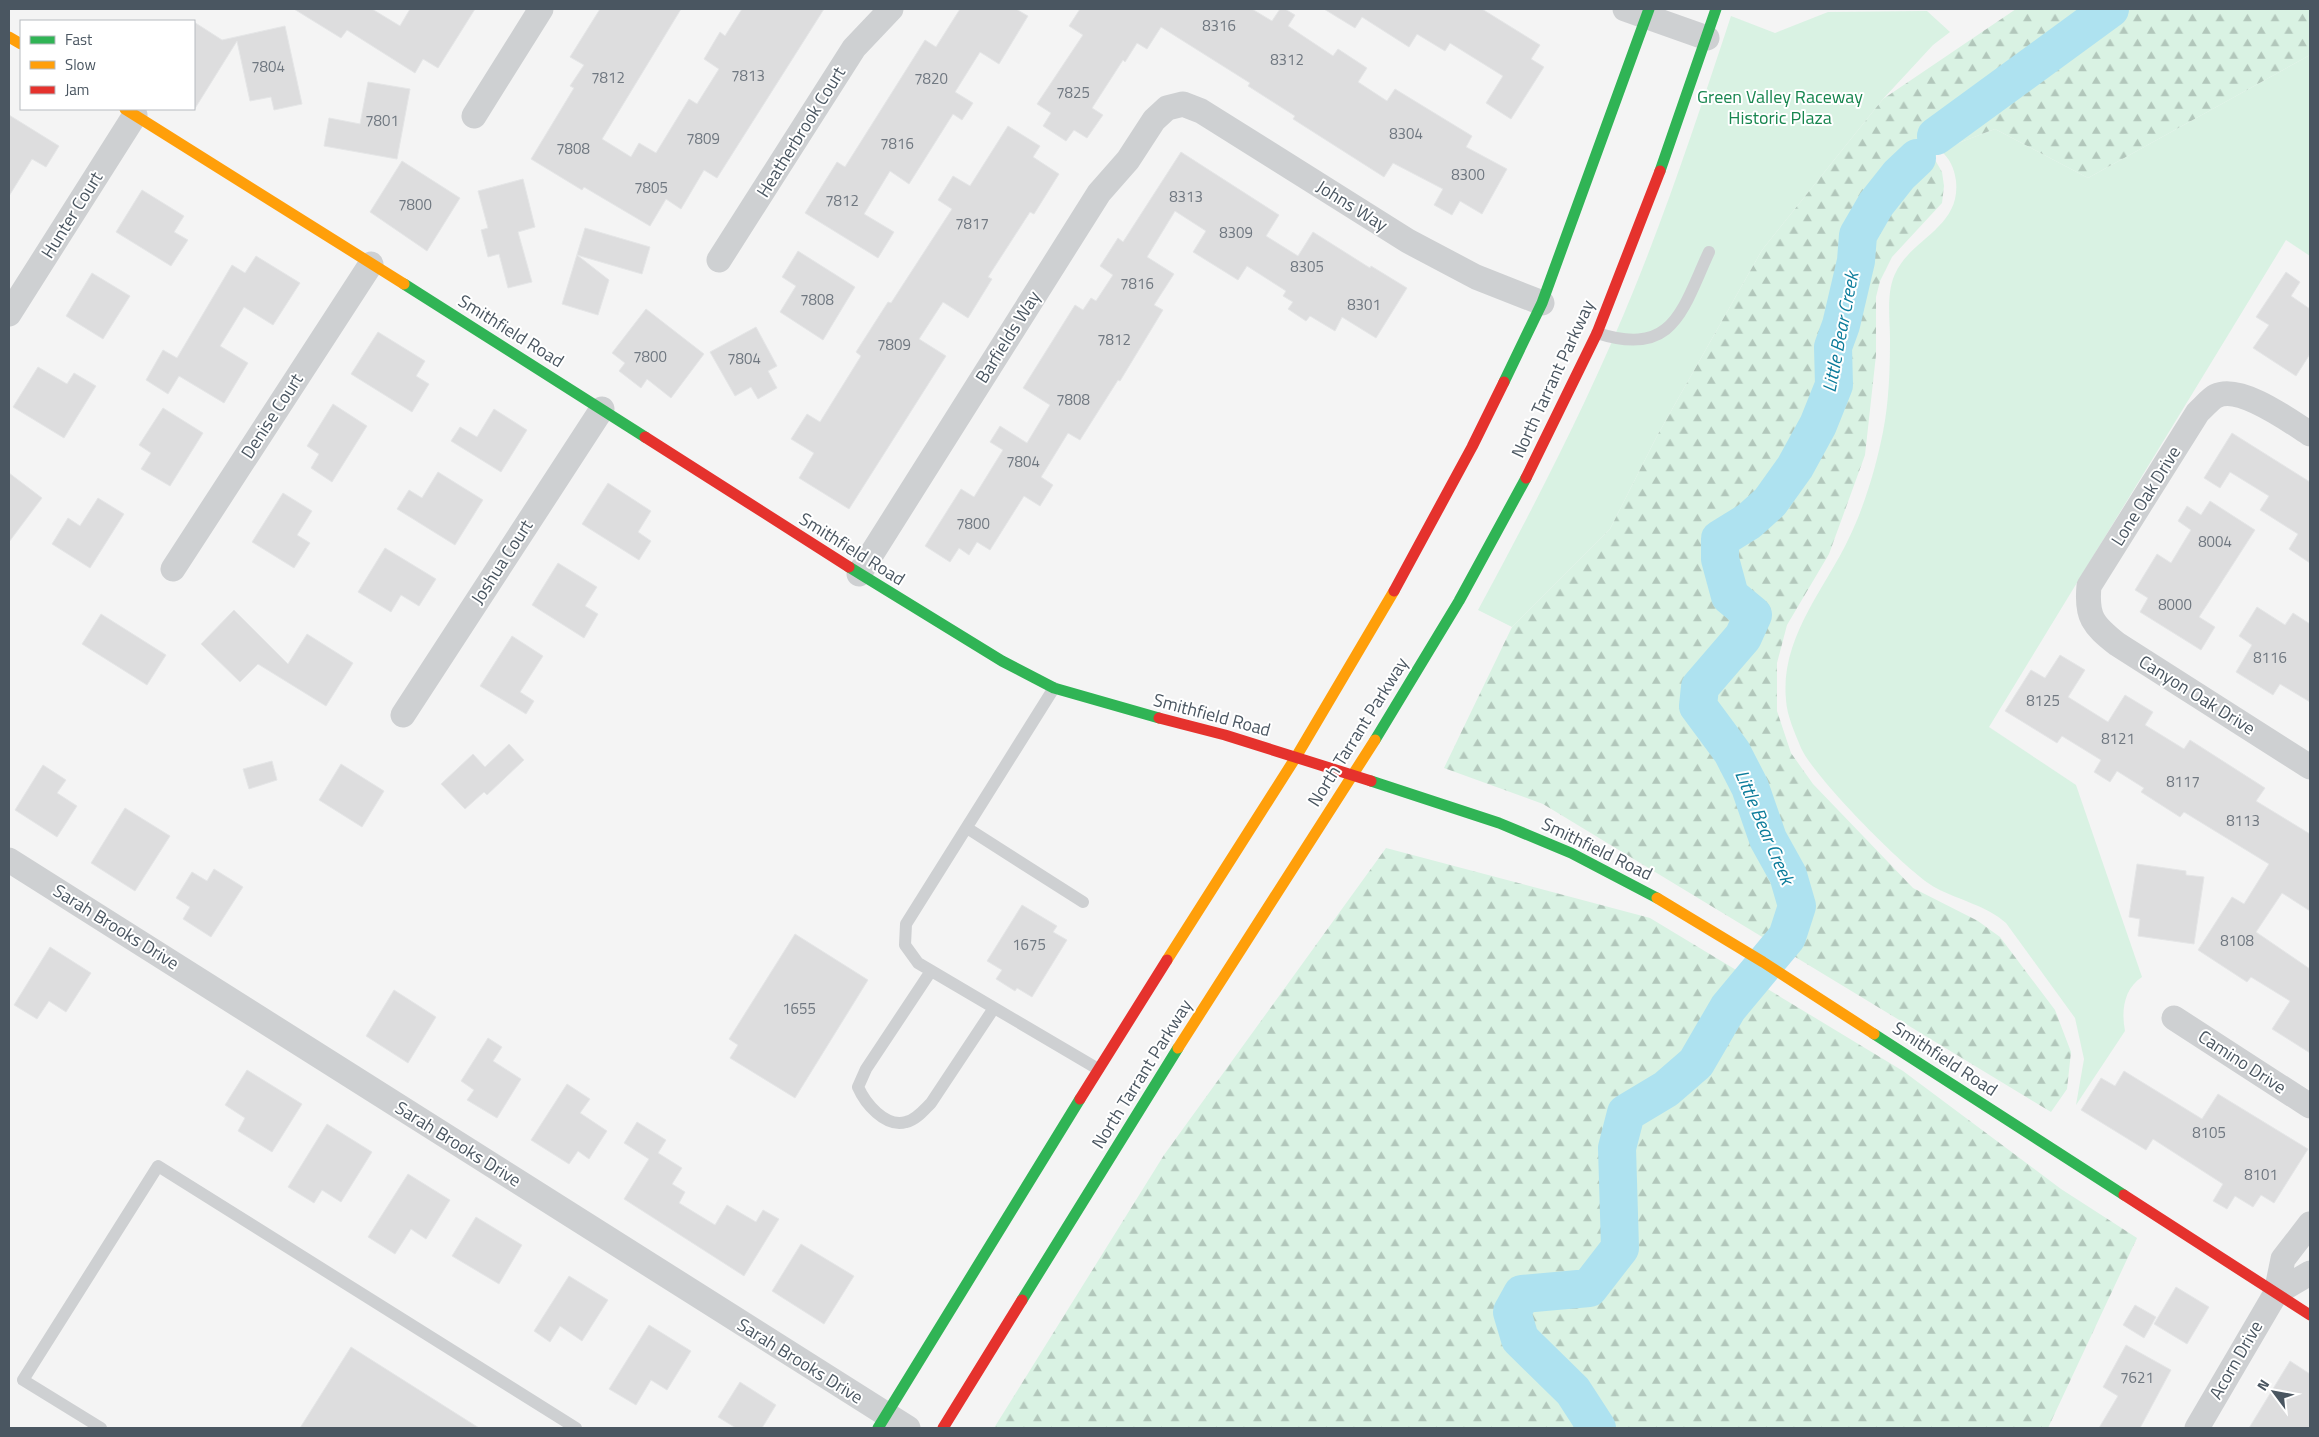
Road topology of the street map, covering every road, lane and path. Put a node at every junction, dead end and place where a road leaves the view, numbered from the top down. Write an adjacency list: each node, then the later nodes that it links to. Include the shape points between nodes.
1 (541, 9): 10 (street)
2 (891, 9): 12 (street, Heatherbrook Court, via 854,48)
3 (1716, 9): 6 (main road, North Tarrant Parkway)
4 (1640, 11): 6 (street); 14 (main road)
5 (9, 37): 7 (main road)
6 (1706, 38): 16 (main road, North Tarrant Parkway, via 1664,160)
7 (20, 43)
8 (1167, 108): 14 (street, Johns Way, via 1183,104 1201,111 1408,241 1476,278); 20 (street, Barfields Way, via 1154,120 1128,160 1099,193)
9 (130, 112): 13 (main road, Smithfield Road); 15 (street, Hunter Court)
10 (474, 116)
11 (1709, 252): 16 (lane, via 1677,320 1662,334 1639,340 1619,340)
12 (719, 260)
13 (371, 264): 17 (main road, Smithfield Road); 19 (street, Denise Court)
14 (1542, 303): 24 (main road, via 1472,447 1401,579)
15 (9, 314)
16 (1597, 333): 26 (main road, North Tarrant Parkway, via 1536,459 1459,601)
17 (602, 409): 20 (main road, Smithfield Road); 23 (street, Joshua Court)
18 (2310, 434): 21 (street, Lone Oak Drive, via 2245,397 2230,393 2216,396 2198,412 2089,586 2087,602)
19 (174, 569)
20 (859, 574): 22 (main road, Smithfield Road, via 1002,661)
21 (2090, 616): 25 (street, Canyon Oak Drive, via 2096,628 2116,644)
22 (1054, 688): 24 (main road, Smithfield Road, via 1100,704 1225,735); 27 (lane)
23 (403, 715)
24 (1296, 757): 26 (main road, Smithfield Road); 33 (main road)
25 (2310, 767)
26 (1352, 776): 37 (main road, Smithfield Road, via 1499,823 1572,853 1659,899 1787,977); 43 (main road, North Tarrant Parkway, via 1228,967)
27 (966, 828): 29 (lane); 30 (lane, via 906,924 905,945 918,964)
28 (9, 860): 39 (street, Sarah Brooks Drive)
29 (1082, 902)
30 (931, 971): 31 (lane); 31 (lane, via 866,1069 858,1087 876,1113 892,1122 905,1123 920,1114 931,1103)
31 (994, 1008): 33 (lane)
32 (2174, 1018): 34 (street, Camino Drive)
33 (1098, 1069): 39 (main road)
34 (2310, 1106)
35 (2310, 1224): 37 (street, Acorn Drive, via 2283,1259)
36 (2310, 1273): 37 (street, Acorn Drive)
37 (2276, 1293): 38 (main road, Smithfield Road); 44 (street, Acorn Drive)
38 (2310, 1315)
39 (882, 1422): 42 (street, Sarah Brooks Drive)
40 (101, 1428): 41 (lane, via 23,1380 158,1166)
41 (576, 1428)
42 (908, 1428)
43 (942, 1428)
44 (2197, 1428)

